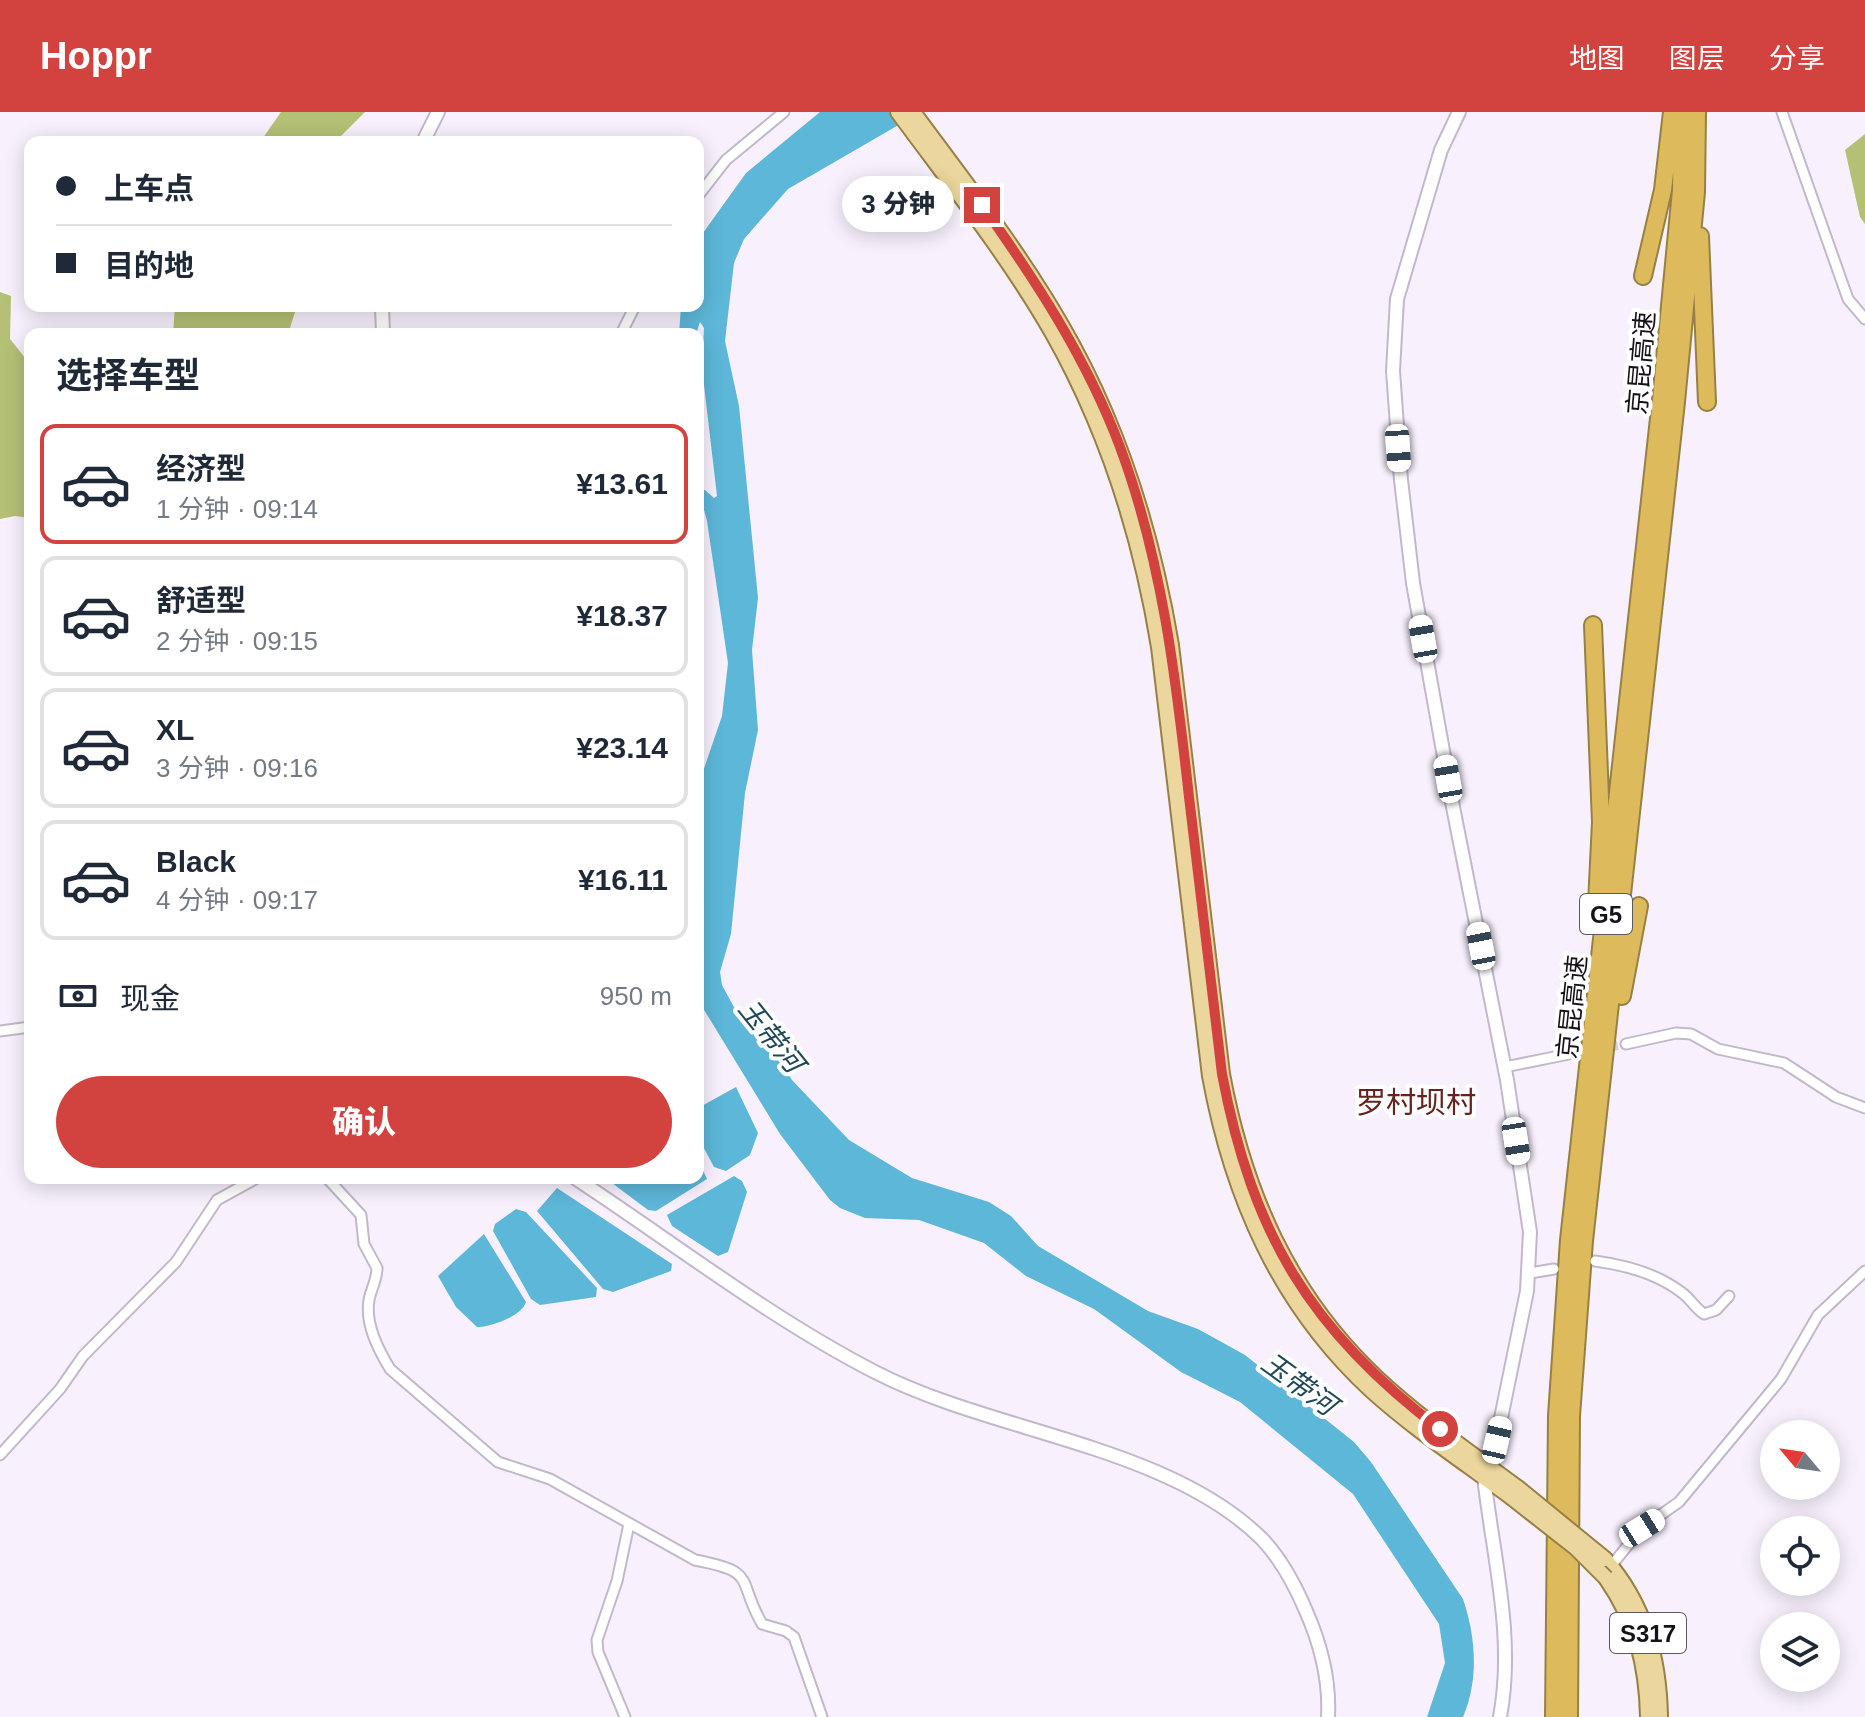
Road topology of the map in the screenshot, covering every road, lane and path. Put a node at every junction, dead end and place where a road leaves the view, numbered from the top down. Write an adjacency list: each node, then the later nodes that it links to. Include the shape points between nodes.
1 (438, 112): 10 (street)
2 (784, 112): 13 (street, via 726,160)
3 (898, 112): 11 (main road, S317)
4 (913, 112): 11 (main road, S317)
5 (1459, 112): 23 (street, via 1441,150 1397,299 1393,371 1413,583)
6 (1672, 112): 14 (highway, via 1663,190)
7 (1682, 112): 24 (highway, 京昆高速 / G5, via 1681,191 1661,400)
8 (1697, 112): 12 (highway, 京昆高速 / G5)
9 (1782, 112): 15 (street, via 1848,299)
10 (426, 136)
11 (948, 169): 36 (main road, S317, via 1008,241 1055,313 1120,447 1145,528 1171,645 1222,1074 1261,1214 1301,1289 1352,1353)
12 (1696, 183): 16 (highway); 26 (highway, 京昆高速 / G5)
13 (704, 188)
14 (1643, 276)
15 (1865, 319)
16 (1707, 402)
17 (1593, 625): 24 (highway, via 1601,822)
18 (1639, 906): 26 (highway)
19 (24, 1028): 20 (street)
20 (0, 1031)
21 (1626, 1044): 25 (street, via 1691,1034 1718,1049 1784,1063 1836,1097)
22 (1569, 1054): 23 (street)
23 (1505, 1067): 33 (street, via 1530,1232)
24 (1587, 1086): 43 (highway, 京昆高速 / G5, via 1557,1403)
25 (1865, 1108)
26 (1594, 1155): 44 (highway, 京昆高速 / G5, via 1571,1416)
27 (246, 1184): 35 (street, via 217,1200 176,1262 83,1356)
28 (332, 1184): 37 (street, via 363,1218 364,1244 377,1268 370,1321 390,1369 498,1462 550,1479)
29 (584, 1184): 41 (street, via 786,1320 875,1372 936,1398 1164,1475 1218,1504 1262,1540 1295,1587 1324,1664)
30 (1595, 1261): 34 (street, via 1650,1274 1678,1289 1704,1314)
31 (1554, 1269): 33 (street)
32 (1865, 1271): 38 (street, via 1818,1315 1787,1371 1679,1502 1642,1528)
33 (1530, 1273): 36 (street)
34 (1729, 1296)
35 (0, 1455)
36 (1488, 1472): 38 (main road, S317, bridge); 42 (street, via 1505,1654)
37 (629, 1524): 39 (street, via 597,1640); 40 (street, via 695,1560 717,1562 741,1577 762,1624 794,1637)
38 (1607, 1568): 45 (main road, S317, via 1641,1647); 46 (main road, S317, via 1634,1600 1652,1643)
39 (625, 1717)
40 (822, 1717)
41 (1328, 1717)
42 (1500, 1717)
43 (1554, 1717)
44 (1569, 1717)
45 (1648, 1717)
46 (1660, 1717)

